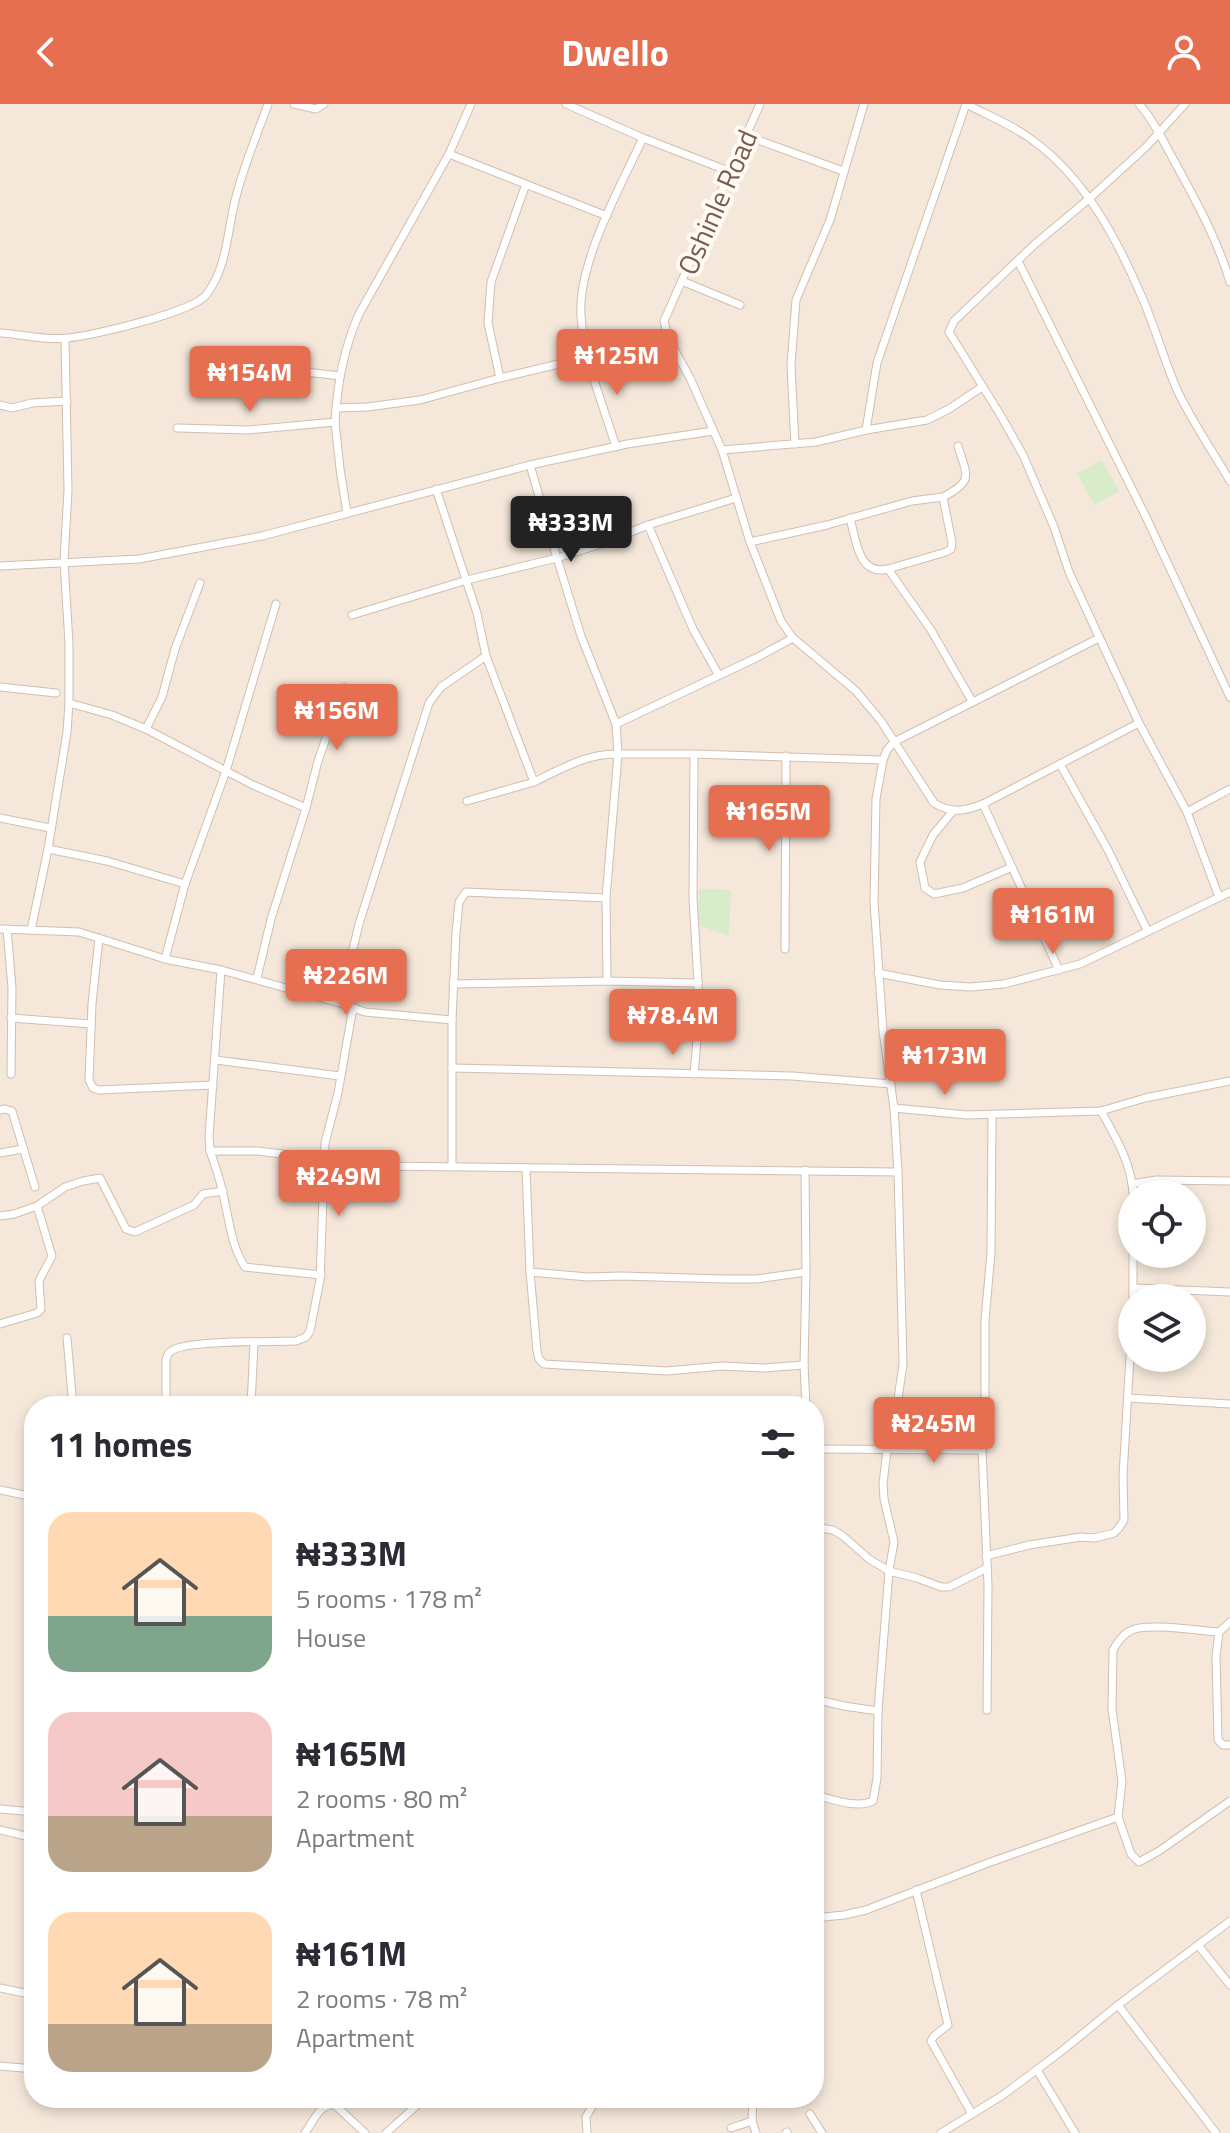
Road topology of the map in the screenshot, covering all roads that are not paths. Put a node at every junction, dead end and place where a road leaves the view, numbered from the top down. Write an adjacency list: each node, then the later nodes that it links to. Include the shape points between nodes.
1 (268, 104): 25 (street, via 235,199 222,262 202,301)
2 (294, 104): 3 (street, via 316,109)
3 (324, 104)
4 (471, 104): 14 (street)
5 (760, 104): 12 (street, Oshinle Road)
6 (864, 104): 15 (street)
7 (966, 104): 18 (street, via 1035,141); 36 (street, via 877,363)
8 (1139, 104): 11 (street)
9 (1185, 104): 11 (street)
10 (570, 105): 13 (street)
11 (1159, 134): 18 (street); 22 (street, via 1199,205)
12 (747, 136): 15 (street); 16 (street, Oshinle Road)
13 (643, 138): 16 (street); 19 (street)
14 (449, 154): 17 (street); 28 (street, via 359,314)
15 (843, 171): 38 (street, via 830,220 796,300 791,365)
16 (731, 172): 21 (street, Oshinle Road)
17 (526, 184): 19 (street); 29 (street, via 491,282 488,323)
18 (1090, 198): 20 (street); 43 (street, via 1141,294 1178,391)
19 (607, 216): 26 (street, via 584,278 581,316)
20 (1018, 261): 30 (street, via 949,328); 66 (street)
21 (682, 281): 23 (street); 37 (street, Oshinle Road, via 665,328)
22 (1230, 282)
23 (740, 305)
24 (0, 333): 25 (street)
25 (65, 339): 31 (street)
26 (588, 357): 29 (street); 40 (street)
27 (230, 363): 28 (street)
28 (340, 376): 33 (street)
29 (500, 378): 33 (street, via 420,400)
30 (982, 387): 36 (street, via 927,420); 60 (street, via 1029,468)
31 (67, 401): 32 (street); 52 (street)
32 (0, 405)
33 (336, 408): 34 (street)
34 (335, 422): 35 (street, via 248,430); 47 (street)
35 (177, 428)
36 (866, 430): 38 (street)
37 (713, 431): 40 (street); 41 (street, Oshinle Road)
38 (795, 444): 41 (street)
39 (958, 446): 45 (street, via 966,481)
40 (616, 447): 42 (street)
41 (722, 450): 46 (street, Oshinle Road)
42 (530, 465): 44 (street); 51 (street)
43 (1230, 481)
44 (436, 489): 47 (street); 55 (street)
45 (943, 497): 48 (street); 54 (street, via 951,549)
46 (736, 498): 49 (street); 50 (street, Oshinle Road)
47 (347, 513): 52 (street, via 262,536 139,559)
48 (850, 518): 50 (street); 54 (street, via 863,562 879,571)
49 (648, 525): 51 (street); 62 (street)
50 (750, 542): 59 (street, Oshinle Road, via 781,621)
51 (557, 558): 55 (street); 70 (street)
52 (64, 562): 53 (street); 68 (street)
53 (0, 566)
54 (888, 569): 67 (street)
55 (467, 580): 58 (street); 61 (street)
56 (200, 583): 71 (street)
57 (276, 604): 78 (street)
58 (352, 615)
59 (793, 638): 62 (street); 72 (street, via 856,691)
60 (1099, 638): 67 (street); 69 (street)
61 (486, 656): 79 (street); 107 (street, via 441,687 429,703 359,924)
62 (718, 674): 70 (street)
63 (0, 687): 65 (street)
64 (344, 687): 83 (street)
65 (56, 693)
66 (1230, 697)
67 (972, 701): 72 (street)
68 (69, 703): 71 (street); 87 (street)
69 (1139, 723): 77 (street); 85 (street)
70 (616, 724): 73 (street)
71 (146, 729): 78 (street)
72 (894, 742): 76 (street); 84 (street, via 934,803)
73 (618, 754): 74 (street); 79 (street, via 590,756); 93 (street)
74 (694, 754): 75 (street); 105 (street)
75 (786, 756): 76 (street); 98 (street)
76 (883, 760): 102 (street, via 876,799)
77 (1060, 764): 82 (street); 96 (street)
78 (226, 771): 83 (street); 90 (street)
79 (534, 782): 81 (street)
80 (1230, 789): 85 (street)
81 (467, 801)
82 (983, 804): 84 (street); 89 (street)
83 (306, 808): 103 (street)
84 (953, 811): 89 (street, via 920,862 929,893 963,888)
85 (1187, 812): 92 (street)
86 (0, 818): 87 (street)
87 (50, 828): 88 (street)
88 (48, 849): 90 (street); 95 (street)
89 (1012, 867): 101 (street)
90 (185, 884): 99 (street)
91 (1230, 892): 92 (street)
92 (1219, 897): 96 (street)
93 (606, 898): 104 (street); 106 (street, via 466,892 459,902)
94 (3, 929): 95 (street); 109 (street)
95 (31, 930): 97 (street)
96 (1147, 930): 101 (street)
97 (99, 938): 99 (street); 111 (street)
98 (785, 949)
99 (165, 959): 100 (street)
100 (221, 970): 103 (street); 112 (street)
101 (1059, 970): 102 (street, via 971,987)
102 (878, 973): 118 (street)
103 (257, 978): 107 (street)
104 (607, 981): 105 (street); 106 (street)
105 (698, 983): 115 (street)
106 (453, 984): 110 (street)
107 (340, 1003): 108 (street)
108 (355, 1008): 110 (street); 116 (street)
109 (11, 1018): 111 (street); 114 (street)
110 (452, 1020): 113 (street)
111 (91, 1024): 119 (street, via 93,1088)
112 (216, 1060): 116 (street); 119 (street)
113 (452, 1068): 115 (street); 128 (street)
114 (11, 1074)
115 (694, 1074): 118 (street)
116 (340, 1076): 127 (street)
117 (1230, 1081): 122 (street)
118 (891, 1084): 120 (street)
119 (213, 1085): 125 (street)
120 (894, 1108): 123 (street); 131 (street)
121 (0, 1110): 124 (street, via 12,1111)
122 (1101, 1111): 123 (street); 132 (street, via 1118,1139)
123 (992, 1115): 157 (street)
124 (23, 1149): 126 (street); 135 (street)
125 (210, 1151): 127 (street); 136 (street)
126 (0, 1153)
127 (325, 1160): 128 (street); 141 (street)
128 (452, 1167): 129 (street)
129 (526, 1168): 130 (street); 139 (street)
130 (805, 1170): 131 (street); 140 (street)
131 (898, 1172): 156 (street, via 903,1364)
132 (1131, 1180)
133 (1206, 1181): 134 (street)
134 (1230, 1181)
135 (35, 1187)
136 (223, 1191): 137 (street, via 203,1194 194,1205 135,1232 126,1229 100,1178 65,1187); 141 (street, via 245,1267)
137 (37, 1206): 138 (street); 144 (street, via 52,1256 39,1281 41,1309)
138 (0, 1216)
139 (530, 1272): 140 (street, via 724,1279); 147 (street, via 537,1351 544,1364 667,1371)
140 (806, 1272): 147 (street)
141 (321, 1275): 146 (street, via 306,1337)
142 (1206, 1291): 143 (street)
143 (1230, 1292)
144 (0, 1324)
145 (67, 1338): 149 (street)
146 (254, 1343): 150 (street, via 175,1348 166,1360); 151 (street)
147 (804, 1365): 152 (street)
148 (1129, 1372): 153 (street)
149 (73, 1396)
150 (166, 1396)
151 (251, 1396)
152 (806, 1396)
153 (1128, 1398): 154 (street); 161 (street, via 1124,1520 1119,1528 1094,1538)
154 (1230, 1404)
155 (824, 1449): 156 (street)
156 (887, 1450): 157 (street); 163 (street, via 884,1499 894,1542)
157 (982, 1450): 161 (street)
158 (0, 1490): 159 (street)
159 (24, 1495)
160 (824, 1529): 163 (street, via 843,1536)
161 (986, 1556): 162 (street)
162 (987, 1568): 163 (street, via 949,1587); 167 (street)
163 (889, 1571): 168 (street)
164 (1230, 1622): 165 (street)
165 (1219, 1632): 169 (street, via 1218,1740); 174 (street, via 1145,1627 1130,1630 1117,1642 1112,1709 1122,1781)
166 (824, 1701): 168 (street)
167 (987, 1710)
168 (878, 1711): 170 (street, via 873,1801 863,1805)
169 (1230, 1745)
170 (824, 1797)
171 (1230, 1801): 174 (street, via 1139,1862)
172 (0, 1809): 173 (street)
173 (24, 1811)
174 (1118, 1817): 177 (street)
175 (0, 1830): 176 (street)
176 (24, 1836)
177 (916, 1890): 178 (street, via 866,1910); 194 (street, via 948,2025 931,2041)
178 (824, 1916)
179 (1230, 1921): 180 (street)
180 (1198, 1945): 181 (street); 184 (street)
181 (1230, 1985)
182 (0, 1988): 183 (street)
183 (24, 1993)
184 (1118, 2005): 187 (street); 205 (street)
185 (0, 2066): 186 (street)
186 (24, 2068)
187 (1037, 2070): 194 (street); 204 (street)
188 (323, 2108): 197 (street)
189 (338, 2108): 198 (street)
190 (413, 2108): 199 (street)
191 (591, 2108): 200 (street)
192 (753, 2108): 195 (street)
193 (810, 2114): 202 (street)
194 (972, 2114): 203 (street)
195 (752, 2121): 196 (street); 201 (street)
196 (731, 2128)
197 (305, 2133)
198 (365, 2133)
199 (386, 2133)
200 (587, 2133)
201 (756, 2133)
202 (822, 2133)
203 (941, 2133)
204 (1075, 2133)
205 (1216, 2133)

